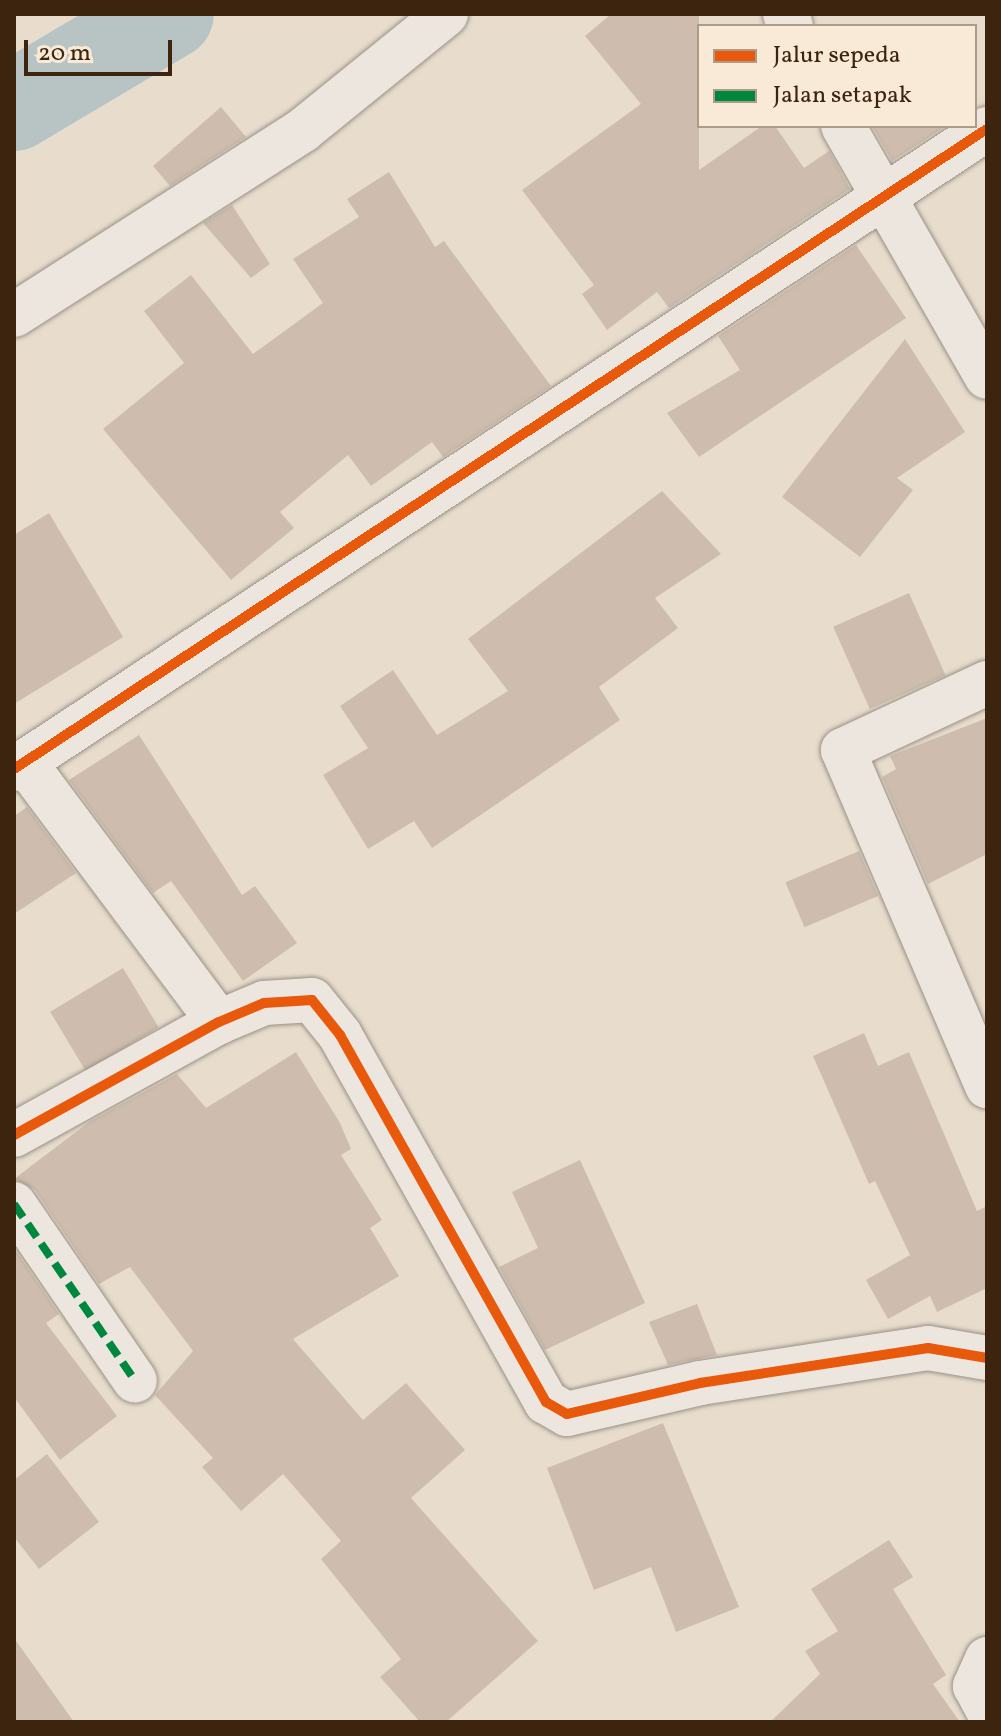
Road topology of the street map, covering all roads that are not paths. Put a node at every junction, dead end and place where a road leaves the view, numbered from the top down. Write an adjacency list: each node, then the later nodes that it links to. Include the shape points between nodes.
1 (446, 14): 5 (street, via 303,130)
2 (844, 128): 4 (street)
3 (987, 129): 4 (street)
4 (881, 200): 6 (street); 8 (street)
5 (14, 315)
6 (987, 377)
7 (987, 683): 10 (street, via 843,750)
8 (20, 766): 9 (street)
9 (219, 1022): 11 (street); 13 (street, via 264,1003 312,1000 340,1035 546,1402 567,1414 700,1383 928,1348)
10 (987, 1086)
11 (14, 1135)
12 (14, 1204): 14 (street)
13 (987, 1358)
14 (135, 1381)
15 (987, 1659): 16 (street, via 975,1686)
16 (987, 1709)

